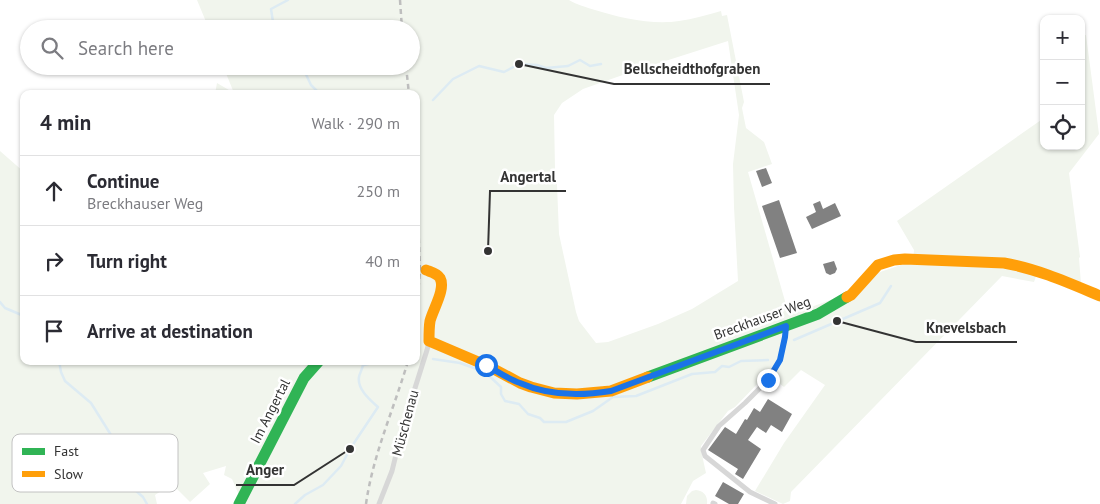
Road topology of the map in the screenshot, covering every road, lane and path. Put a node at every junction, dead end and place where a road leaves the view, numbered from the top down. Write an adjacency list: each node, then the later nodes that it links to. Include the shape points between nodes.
1 (426, 270): 4 (street, via 438,276 442,289 430,320)
2 (1100, 296): 3 (street, Breckhauser Weg, via 1020,265 894,260 878,265 851,295 818,314)
3 (786, 326): 4 (street, Breckhauser Weg, via 611,391 584,394 549,392 518,383 486,365); 8 (lane, via 780,360 768,380 719,426 704,450 705,456 750,492)
4 (429, 341): 7 (lane, Müschenau, via 392,471)
5 (315, 365): 6 (street, Im Angertal, via 304,378)
6 (239, 504)
7 (379, 504)
8 (775, 504)

